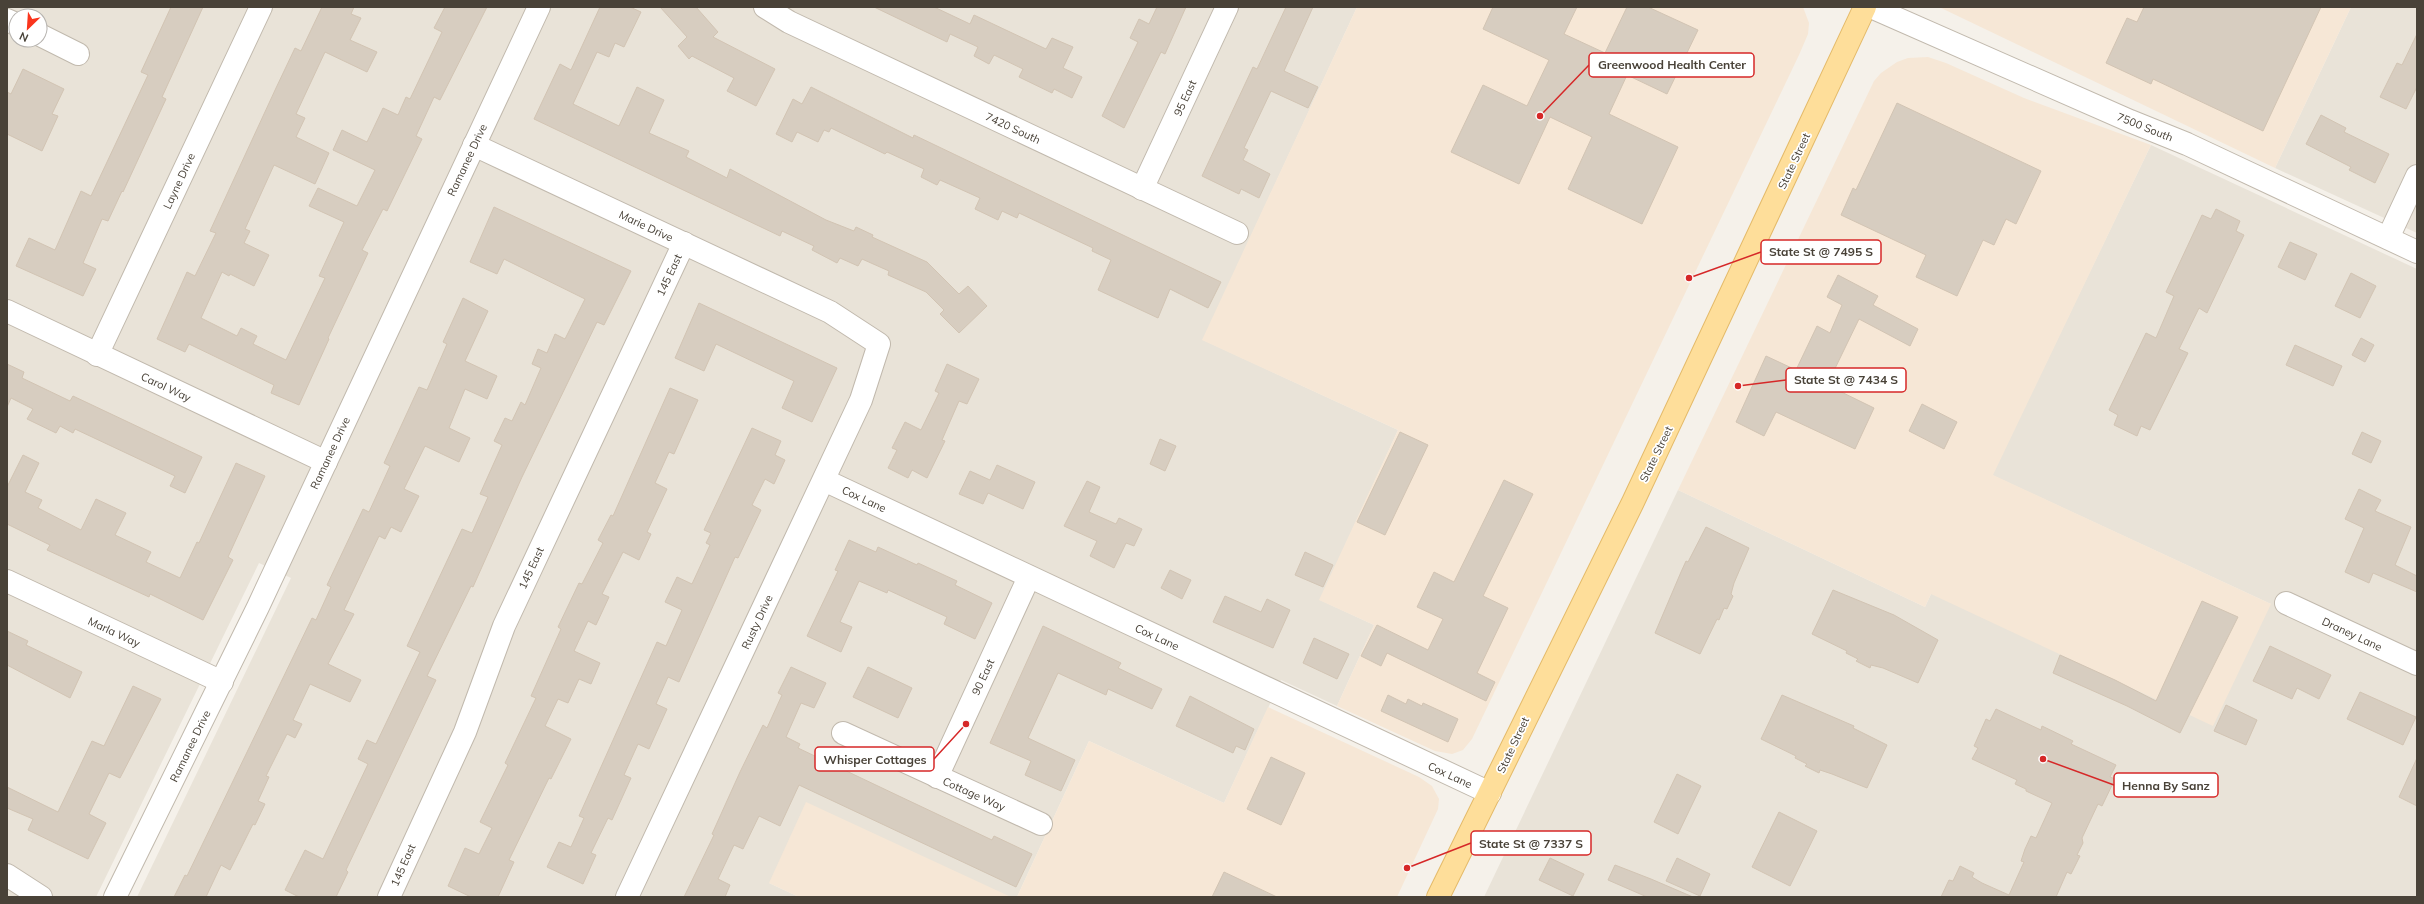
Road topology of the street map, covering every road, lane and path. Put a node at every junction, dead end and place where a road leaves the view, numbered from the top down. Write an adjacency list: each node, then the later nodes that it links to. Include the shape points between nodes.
1 (261, 7): 18 (street, Layne Drive)
2 (539, 7): 9 (street, Ramanee Drive)
3 (765, 7): 11 (street, 7420 South, via 789,22)
4 (1227, 7): 11 (street, 95 East)
5 (1865, 7): 28 (main road, State Street, via 1688,389)
6 (1871, 7): 13 (street, 7500 South, via 2187,144)
7 (48, 40): 8 (street)
8 (78, 54)
9 (474, 145): 14 (street, Marie Drive); 19 (street, Ramanee Drive)
10 (2417, 176): 13 (street)
11 (1142, 189): 12 (street, 7420 South)
12 (1237, 233)
13 (2388, 238): 15 (street, 7500 South)
14 (684, 243): 17 (street, Marie Drive, via 830,312); 33 (street, 145 East, via 504,626 465,732)
15 (2417, 252)
16 (7, 311): 18 (street, Carol Way)
17 (878, 344): 20 (street, Rusty Drive, via 861,400)
18 (97, 355): 19 (street, Carol Way)
19 (326, 462): 25 (street, Ramanee Drive)
20 (824, 480): 21 (street, Cox Lane); 34 (street, Rusty Drive)
21 (1029, 577): 27 (street, 90 East); 28 (street, Cox Lane)
22 (7, 581): 25 (street, Marla Way)
23 (2286, 603): 24 (street, Draney Lane)
24 (2417, 664)
25 (222, 682): 32 (street, Ramanee Drive)
26 (843, 733): 27 (street, Cottage Way)
27 (937, 777): 29 (street, Cottage Way)
28 (1490, 793): 35 (main road, State Street)
29 (1041, 824)
30 (7, 875): 31 (street)
31 (41, 897)
32 (115, 897)
33 (389, 897)
34 (627, 897)
35 (1438, 897)

